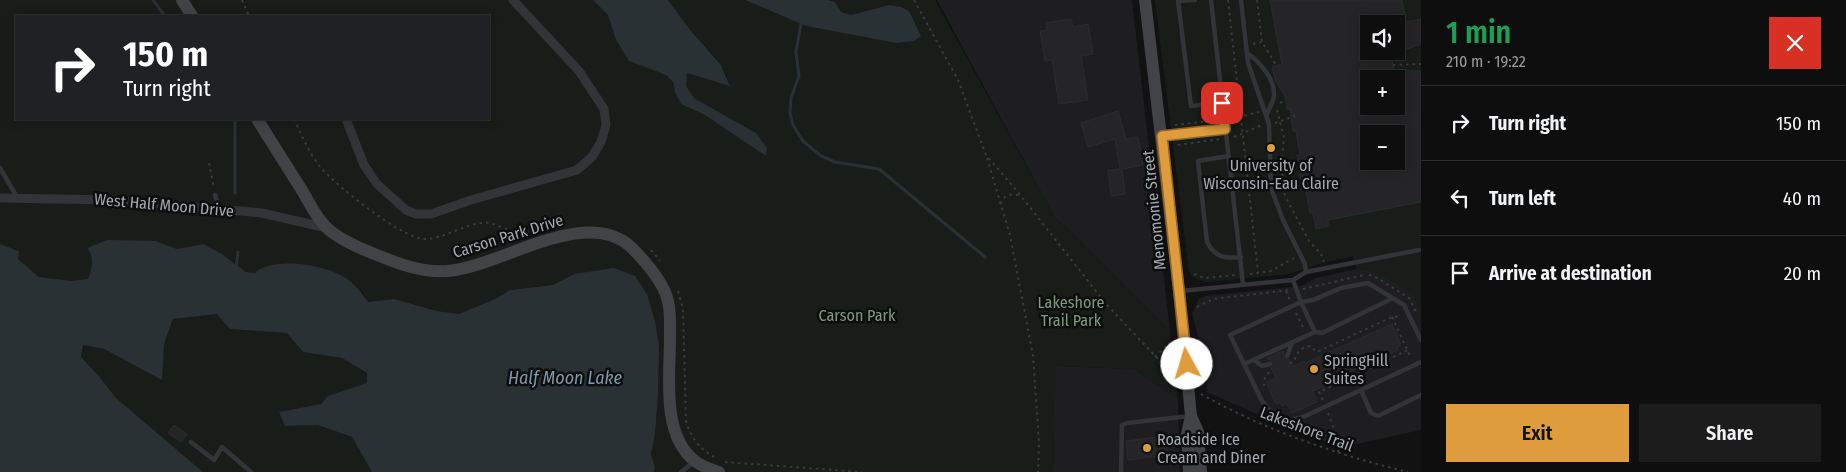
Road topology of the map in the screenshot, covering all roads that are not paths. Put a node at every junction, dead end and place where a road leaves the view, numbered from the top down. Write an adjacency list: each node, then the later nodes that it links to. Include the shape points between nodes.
1 (182, 0): 8 (street)
2 (513, 0): 13 (street, via 579,71 604,109 606,125 601,142 592,157 577,170 431,214 416,214 406,210 377,184 364,164)
3 (1145, 0): 15 (street, Menomonie Street)
4 (1195, 0): 7 (lane)
5 (1211, 0): 10 (lane)
6 (1241, 0): 9 (lane)
7 (1178, 1): 10 (lane, via 1191,106)
8 (191, 15)
9 (1247, 53): 11 (lane); 11 (lane, via 1258,60 1271,82 1274,95)
10 (1222, 103): 14 (lane)
11 (1267, 115): 25 (lane, via 1271,188)
12 (258, 120): 22 (street, Carson Park Drive)
13 (346, 120)
14 (1225, 129): 15 (lane); 16 (lane)
15 (1162, 136): 28 (street, Menomonie Street)
16 (1229, 156): 24 (lane); 24 (lane, via 1198,161 1207,242 1217,256)
17 (0, 168): 20 (lane)
18 (215, 195): 21 (lane)
19 (0, 198): 20 (street, West Half Moon Drive)
20 (18, 198): 21 (street, West Half Moon Drive, via 103,199)
21 (219, 209): 22 (street, West Half Moon Drive, via 262,213)
22 (327, 228): 43 (street, Carson Park Drive, via 395,263 423,270 448,271 470,267 572,233 599,233 629,246 644,261 665,292 670,314 670,404 674,429 678,440)
23 (1419, 250): 25 (lane)
24 (1241, 257): 27 (lane)
25 (1306, 272): 26 (lane)
26 (1294, 280): 27 (lane); 30 (lane)
27 (1244, 284): 28 (lane)
28 (1179, 292): 41 (street, Menomonie Street)
29 (1393, 298): 30 (lane, via 1368,284 1341,288); 31 (lane, via 1322,333); 32 (lane, via 1404,305)
30 (1301, 302): 31 (lane); 37 (lane, via 1230,335)
31 (1315, 332): 33 (lane)
32 (1421, 340)
33 (1292, 343): 34 (lane); 35 (lane)
34 (1287, 356)
35 (1254, 360): 37 (lane); 38 (lane, via 1262,366)
36 (1421, 362): 39 (lane)
37 (1244, 364): 39 (lane, via 1262,401 1269,410 1288,421 1303,418)
38 (1270, 364)
39 (1361, 390): 40 (lane, via 1368,409 1378,416)
40 (1421, 396)
41 (1191, 416): 47 (lane, via 1122,425); 48 (street, Menomonie Street, via 1187,434); 49 (street, Menomonie Street, via 1198,432)
42 (191, 442): 45 (lane, via 214,460 222,447)
43 (695, 461): 44 (street, Carson Park Drive); 46 (lane)
44 (720, 464)
45 (251, 472)
46 (682, 472)
47 (1121, 472)
48 (1189, 472)
49 (1201, 472)

